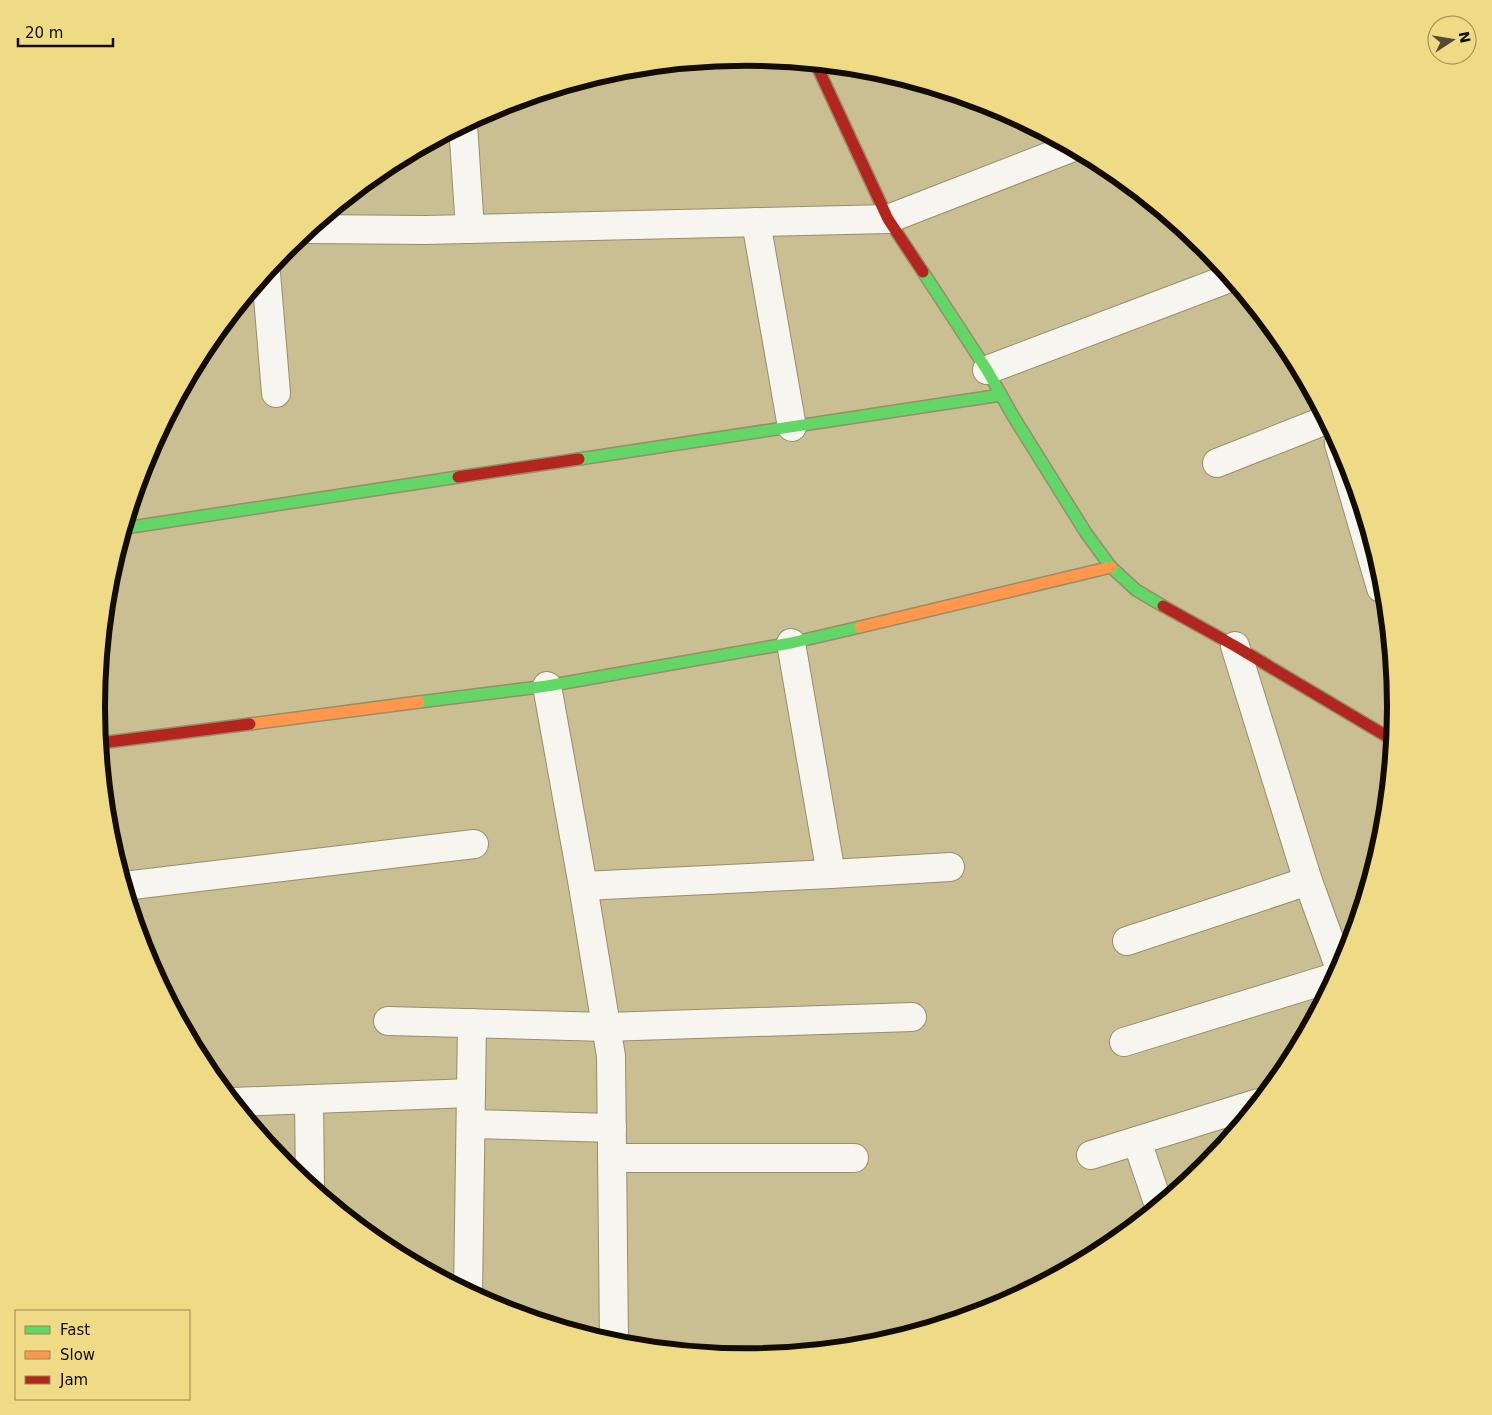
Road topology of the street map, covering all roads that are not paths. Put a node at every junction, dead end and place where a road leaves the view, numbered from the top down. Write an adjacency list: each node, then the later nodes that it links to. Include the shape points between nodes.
1 (819, 71): 4 (street)
2 (463, 131): 7 (street)
3 (1064, 151): 4 (street)
4 (888, 218): 5 (street); 10 (street)
5 (756, 222): 7 (street); 14 (street)
6 (319, 229): 7 (street)
7 (470, 229)
8 (1224, 280): 10 (street)
9 (267, 282): 11 (street)
10 (987, 370): 12 (street)
11 (276, 393)
12 (1001, 395): 14 (street); 17 (street, via 1086,533)
13 (1320, 422): 15 (street)
14 (792, 427): 16 (street)
15 (1217, 463)
16 (131, 527)
17 (1111, 567): 18 (street); 19 (street, via 1136,590)
18 (791, 643): 20 (street); 25 (street)
19 (1234, 646): 21 (street); 26 (street)
20 (547, 686): 22 (street); 28 (street)
21 (1386, 736)
22 (106, 742)
23 (474, 844): 27 (street)
24 (950, 867): 25 (street)
25 (831, 874): 28 (street)
26 (1308, 881): 29 (street); 30 (street)
27 (131, 885)
28 (583, 886): 35 (street)
29 (1126, 941)
30 (1336, 958)
31 (1326, 980): 36 (street)
32 (912, 1017): 35 (street)
33 (388, 1021): 34 (street)
34 (472, 1023): 35 (street); 37 (street)
35 (606, 1027): 42 (street, via 611,1056)
36 (1124, 1042)
37 (471, 1093): 38 (street); 41 (street)
38 (308, 1099): 39 (street); 47 (street)
39 (240, 1102)
40 (1243, 1113): 43 (street)
41 (471, 1124): 42 (street); 49 (street)
42 (612, 1128): 45 (street)
43 (1137, 1141): 44 (street); 48 (street)
44 (1091, 1155)
45 (612, 1158): 46 (street); 50 (street)
46 (854, 1158)
47 (310, 1177)
48 (1157, 1200)
49 (468, 1286)
50 (614, 1334)

